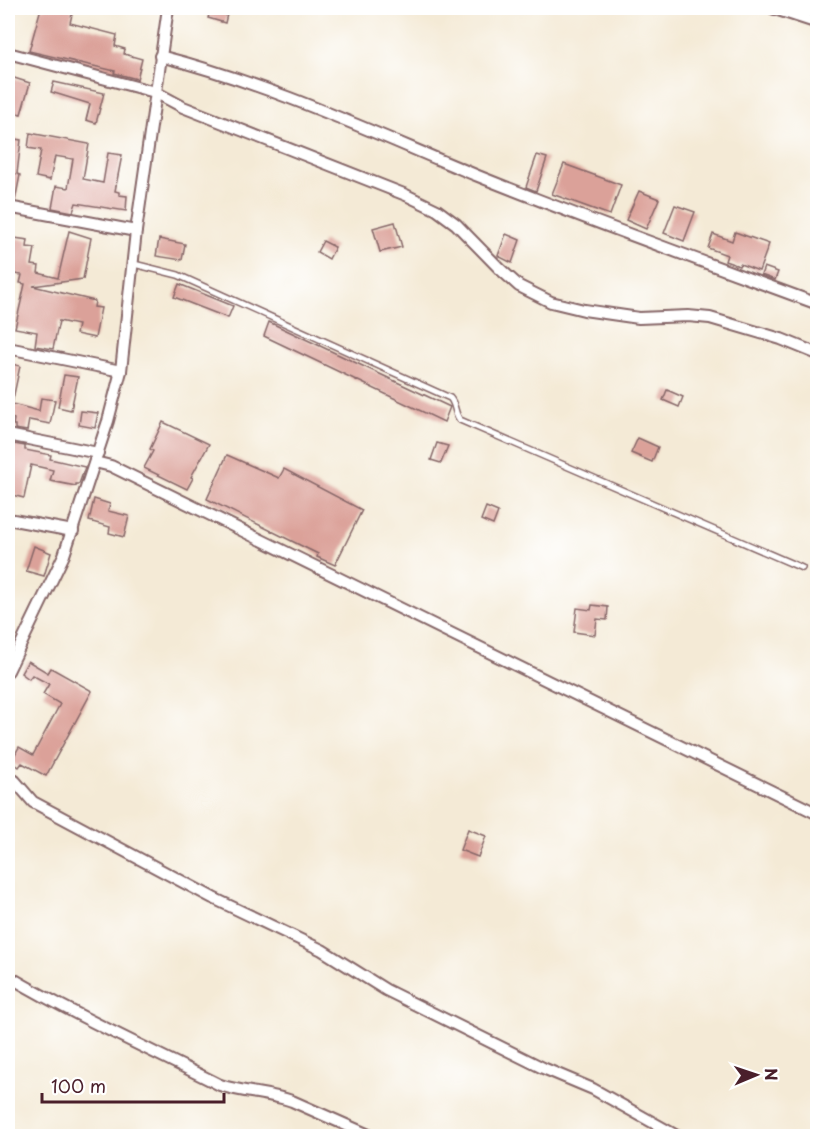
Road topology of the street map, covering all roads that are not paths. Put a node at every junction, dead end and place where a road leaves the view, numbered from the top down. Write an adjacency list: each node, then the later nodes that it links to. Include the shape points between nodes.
1 (168, 8): 5 (street)
2 (772, 8): 3 (street)
3 (818, 23)
4 (8, 53): 6 (street)
5 (160, 56): 6 (street); 10 (street, via 260,87 563,210)
6 (155, 92): 8 (street); 12 (street, via 183,107 437,210 519,286 551,302 639,318 710,318)
7 (8, 207): 8 (street)
8 (136, 231): 9 (street)
9 (134, 264): 13 (street); 18 (lane, via 178,275 373,362 450,398 460,420)
10 (818, 304)
11 (8, 348): 13 (street)
12 (818, 354)
13 (121, 371): 15 (street)
14 (8, 435): 15 (street)
15 (97, 458): 17 (street); 21 (street)
16 (8, 519): 17 (street)
17 (73, 531): 19 (street, via 56,576)
18 (802, 568)
19 (8, 671)
20 (8, 776): 24 (street, via 43,808 322,951 386,990 543,1068 576,1080)
21 (818, 814)
22 (8, 976): 23 (street, via 121,1038 220,1085 292,1101)
23 (371, 1137)
24 (677, 1137)

